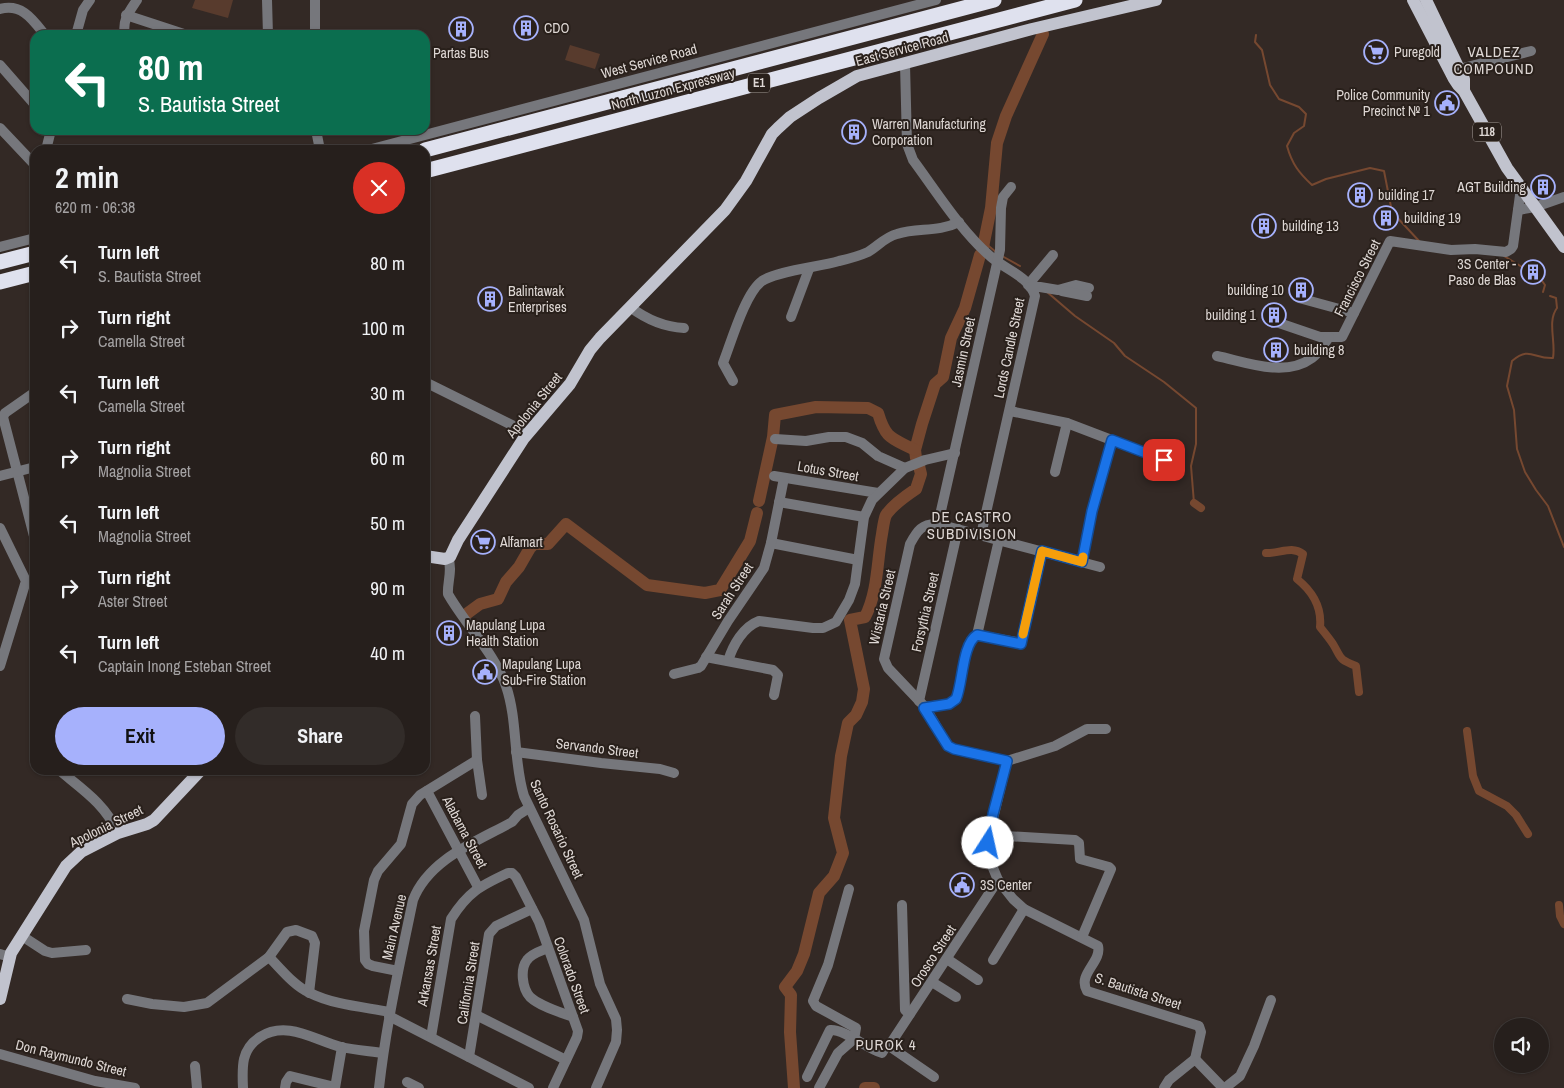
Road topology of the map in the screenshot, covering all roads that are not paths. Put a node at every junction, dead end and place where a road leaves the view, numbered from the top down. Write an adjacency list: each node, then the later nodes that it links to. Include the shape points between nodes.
1 (90, 0): 15 (street, via 83,10)
2 (137, 0): 13 (street)
3 (267, 0): 18 (street)
4 (315, 0): 19 (street)
5 (936, 0): 11 (street, West Service Road)
6 (994, 0): 30 (highway, North Luzon Expressway / E1)
7 (1075, 0): 32 (highway, North Luzon Expressway / E1)
8 (1156, 0): 21 (main road, East Service Road, via 1032,29)
9 (1413, 0): 24 (main road, 118, via 1454,79)
10 (1426, 0): 23 (main road, 118)
11 (915, 3): 27 (street, West Service Road)
12 (0, 9): 14 (street, via 19,9 29,15)
13 (126, 15): 16 (street); 17 (street)
14 (41, 30)
15 (77, 30)
16 (124, 30)
17 (172, 30)
18 (268, 30)
19 (315, 30)
20 (1531, 50): 23 (street)
21 (905, 64): 38 (street, Lords Candle Street, via 908,149); 52 (main road, East Service Road, via 857,76 784,122 772,134 746,181 725,210)
22 (0, 65): 25 (street)
23 (1459, 69): 24 (main road, 118, via 1464,79)
24 (1464, 91): 34 (main road, 118)
25 (30, 99)
26 (0, 128): 31 (street)
27 (430, 133)
28 (424, 135): 29 (street, West Service Road)
29 (387, 145)
30 (430, 149)
31 (30, 160)
32 (430, 170)
33 (1011, 187): 45 (street, Jasmin Street, via 1000,208)
34 (1521, 188): 36 (main road, 118); 37 (street, Francisco Street)
35 (1564, 197): 36 (street)
36 (1535, 207): 37 (street); 41 (main road, 118)
37 (1518, 210): 53 (street, Francisco Street, via 1513,246 1501,252 1441,249 1390,240)
38 (959, 222): 45 (street, Lords Candle Street, via 978,246); 46 (street, via 942,229 896,234 867,252)
39 (30, 239): 40 (street)
40 (0, 247)
41 (1564, 247)
42 (30, 254): 44 (highway)
43 (1053, 255): 49 (street)
44 (0, 262)
45 (997, 262): 49 (street, Lords Candle Street); 67 (street, Jasmin Street)
46 (809, 269): 54 (street); 59 (street, via 772,276 755,288 723,363)
47 (30, 274): 48 (highway)
48 (0, 282)
49 (1029, 286): 50 (street, via 1061,290 1076,286); 62 (street, Lords Candle Street, via 1035,301)
50 (1088, 292)
51 (1298, 298): 53 (street)
52 (630, 307): 56 (street, via 663,325); 64 (main road, Apolonia Street, via 600,338 570,384)
53 (1354, 313): 57 (street, Francisco Street, via 1342,337)
54 (790, 317)
55 (1280, 323): 57 (street)
56 (684, 328)
57 (1329, 337): 58 (street, via 1312,359 1287,368)
58 (1218, 356)
59 (733, 381)
60 (430, 384): 64 (street)
61 (30, 396): 71 (street, via 3,417)
62 (1010, 411): 63 (street); 82 (street, Lords Candle Street)
63 (1067, 423): 66 (street); 72 (street)
64 (528, 433): 87 (main road, Apolonia Street)
65 (775, 439): 70 (street, via 806,441 846,437)
66 (1112, 440): 68 (street); 89 (street)
67 (955, 453): 70 (street); 79 (street, Jasmin Street)
68 (1164, 460)
69 (30, 468): 71 (street)
70 (905, 468): 75 (street)
71 (17, 471): 73 (street); 78 (street)
72 (1055, 472)
73 (0, 476)
74 (779, 477): 75 (street, Lotus Street); 76 (street, Sarah Street)
75 (878, 494): 77 (street)
76 (779, 502): 77 (street); 84 (street, Sarah Street)
77 (864, 517): 88 (street)
78 (30, 521)
79 (938, 524): 81 (street); 97 (street, Wistaria Street, via 924,526 910,544 884,660)
80 (0, 528): 94 (street, via 26,580)
81 (958, 529): 82 (street); 97 (street, Forsythia Street)
82 (980, 535): 83 (street)
83 (1000, 540): 85 (street); 91 (street)
84 (771, 543): 88 (street); 92 (street, Sarah Street, via 764,568)
85 (1042, 551): 89 (street); 91 (street, via 1021,644)
86 (430, 556): 87 (main road)
87 (448, 558): 100 (street, Santo Rosario Street, via 448,594 504,681)
88 (858, 560): 93 (street, via 855,584 836,622 823,628 813,628 759,621 738,640)
89 (1082, 562): 90 (street)
90 (1100, 567)
91 (977, 635): 97 (street, via 968,648 956,699 949,704)
92 (706, 657): 93 (street); 95 (street, Sarah Street, via 698,668)
93 (728, 661): 96 (street, via 773,670 778,676)
94 (0, 666)
95 (674, 674)
96 (774, 695)
97 (922, 704): 102 (street, via 948,746)
98 (475, 716): 101 (street)
99 (1106, 729): 102 (street, via 1087,729 1055,746)
100 (516, 752): 103 (street, Servando Street); 108 (street, Santo Rosario Street, via 519,782)
101 (477, 760): 106 (street); 107 (street)
102 (1007, 761): 110 (street, S. Bautista Street)
103 (674, 773)
104 (65, 775): 109 (street, via 104,808)
105 (196, 775): 109 (main road, Apolonia Street, via 154,820)
106 (427, 790): 111 (street, Alabama Street); 127 (street, via 412,804 401,844 378,871 364,931 364,954 368,964)
107 (482, 795)
108 (531, 812): 111 (street, Main Avenue, via 520,821 512,822); 161 (street, Santo Rosario Street, via 584,920 600,984 616,1019 616,1042)
109 (118, 834): 119 (main road, Apolonia Street, via 73,857)
110 (989, 835): 113 (street, S. Bautista Street, via 989,857); 120 (street, via 1076,840 1080,860 1110,867)
111 (459, 851): 114 (street, Alabama Street); 127 (street, Main Avenue, via 432,870 417,889)
112 (512, 873): 114 (street, Arkansas Street); 117 (street, Colorado Street)
113 (998, 880): 118 (street, S. Bautista Street); 125 (street, Orosco Street)
114 (478, 887): 139 (street, Arkansas Street, via 451,919)
115 (849, 889): 140 (street, via 828,965 813,1001 816,1006 856,1028)
116 (902, 906): 136 (street, via 905,1010)
117 (532, 909): 121 (street, Colorado Street); 137 (street, California Street, via 492,930)
118 (1024, 909): 120 (street, S. Bautista Street); 126 (street)
119 (22, 936): 122 (street, via 52,953); 123 (main road, Apolonia Street)
120 (1082, 937): 146 (street, S. Bautista Street, via 1095,943 1099,949 1084,979 1087,991 1199,1026 1201,1032)
121 (548, 948): 138 (street, Colorado Street); 138 (street, via 527,960 523,979 525,989 530,997)
122 (86, 950)
123 (5, 956): 132 (main road, Apolonia Street)
124 (269, 957): 130 (street); 130 (street, via 290,930 312,936 315,947); 133 (street, via 207,1003 184,1007)
125 (947, 959): 128 (street); 129 (street, Orosco Street)
126 (993, 960)
127 (398, 972): 135 (street, Main Avenue)
128 (978, 980)
129 (932, 982): 131 (street); 136 (street, Orosco Street)
130 (309, 993): 135 (street)
131 (956, 997)
132 (0, 999)
133 (127, 999)
134 (1271, 1000): 164 (street, via 1240,1076)
135 (390, 1014): 139 (street); 143 (street, Main Avenue)
136 (910, 1014): 141 (street, Orosco Street)
137 (476, 1015): 145 (street, California Street); 147 (street)
138 (573, 1017): 147 (street, Colorado Street, via 578,1031)
139 (430, 1037): 145 (street)
140 (854, 1039): 141 (street, via 882,1052); 149 (street, via 830,1030); 162 (street, via 838,1053)
141 (890, 1046): 150 (street)
142 (342, 1047): 143 (street); 154 (street, via 283,1029 268,1033 245,1052); 156 (street)
143 (383, 1053): 157 (street, Main Avenue)
144 (0, 1054): 152 (street, Don Raymundo Street, via 95,1081)
145 (469, 1057): 159 (street)
146 (1195, 1059): 163 (street); 164 (street)
147 (566, 1060): 160 (street, Colorado Street)
148 (195, 1066): 153 (street)
149 (808, 1077)
150 (934, 1077)
151 (407, 1082): 158 (street)
152 (135, 1088)
153 (197, 1088)
154 (243, 1088)
155 (285, 1088): 156 (street, via 290,1076)
156 (335, 1088)
157 (379, 1088)
158 (419, 1088)
159 (529, 1088)
160 (553, 1088)
161 (596, 1088)
162 (819, 1088)
163 (1164, 1088)
164 (1224, 1088)

